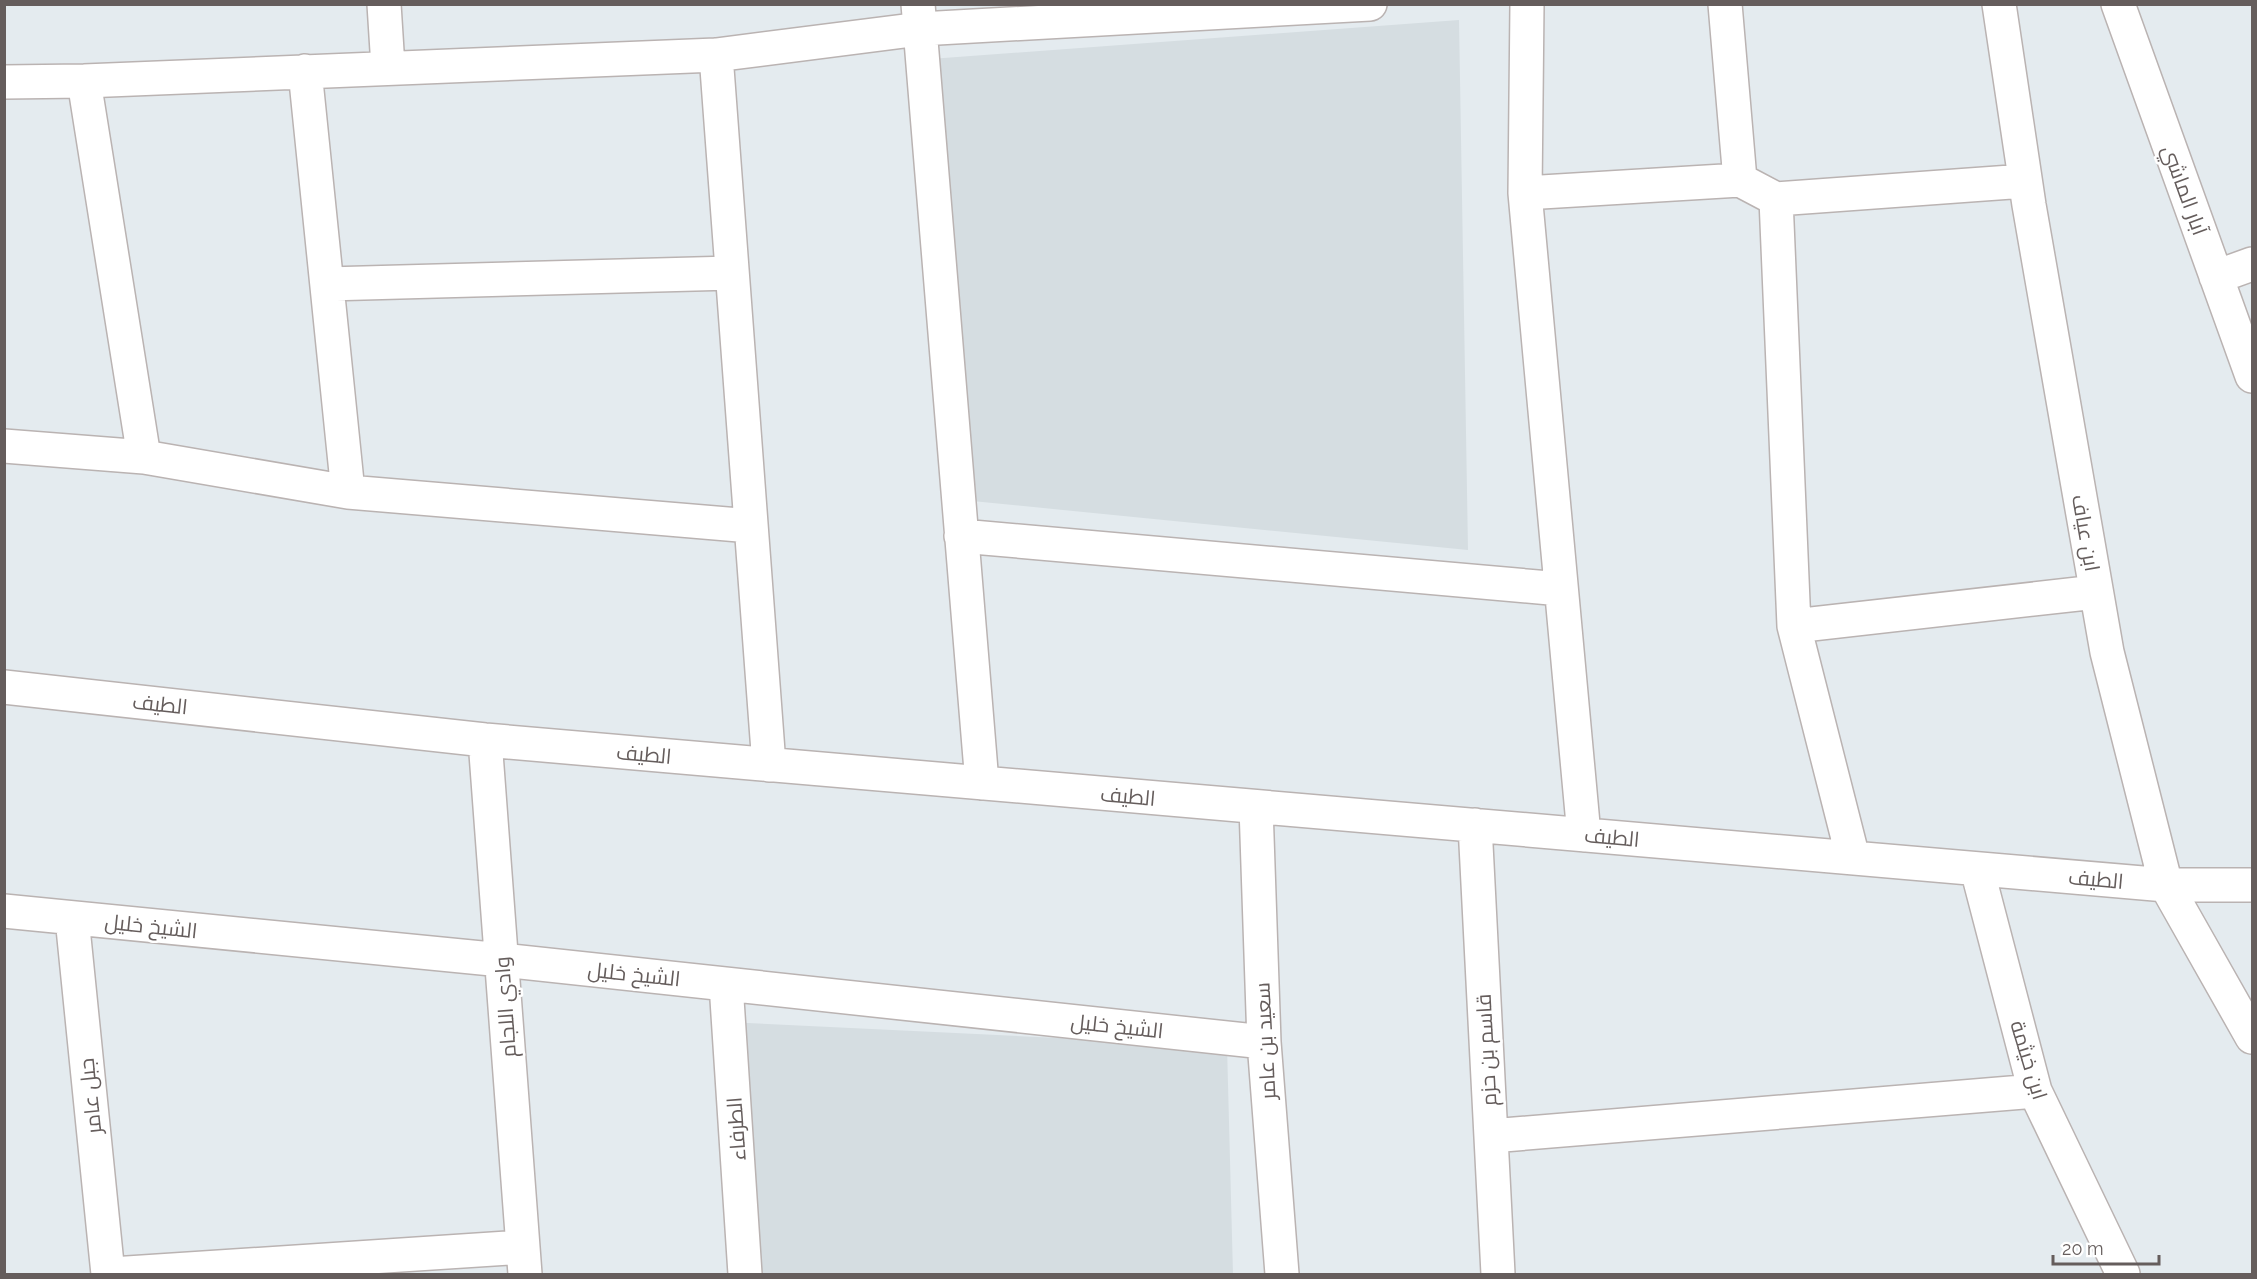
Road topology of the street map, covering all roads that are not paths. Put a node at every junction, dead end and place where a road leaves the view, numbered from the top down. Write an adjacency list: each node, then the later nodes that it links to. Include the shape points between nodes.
1 (384, 4): 10 (street)
2 (1370, 4): 7 (street)
3 (1527, 4): 16 (street)
4 (1725, 4): 14 (street)
5 (1999, 4): 15 (street, ابن عياف)
6 (2118, 4): 20 (street, آبار الماشي)
7 (1149, 10): 8 (street)
8 (919, 17): 9 (street); 27 (street)
9 (716, 55): 10 (street); 19 (street)
10 (388, 68): 11 (street)
11 (305, 71): 12 (street); 21 (street)
12 (84, 81): 13 (street); 24 (street)
13 (4, 82)
14 (1740, 180): 16 (street); 17 (street)
15 (2025, 181): 17 (street); 29 (street, ابن عياف)
16 (1525, 193): 28 (street)
17 (1776, 199): 30 (street)
18 (2253, 264): 20 (street)
19 (732, 273): 21 (street); 26 (street)
20 (2216, 277): 22 (street, آبار الماشي)
21 (327, 284): 25 (street)
22 (2253, 376)
23 (4, 446): 24 (street)
24 (144, 457): 25 (street)
25 (348, 492): 26 (street)
26 (751, 526): 33 (street)
27 (961, 536): 28 (street); 34 (street)
28 (1561, 589): 37 (street)
29 (2096, 592): 30 (street); 40 (street, ابن عياف, via 2107,652)
30 (1794, 626): 38 (street)
31 (4, 687): 32 (street, الطيف)
32 (485, 740): 33 (street, الطيف); 44 (street, وادي اللجام)
33 (769, 765): 34 (street, الطيف)
34 (982, 783): 35 (street, الطيف)
35 (1256, 807): 36 (street, الطيف); 47 (street, سعيد بن عامر)
36 (1475, 825): 37 (street, الطيف); 49 (street, قاسم بن حزم)
37 (1584, 835): 38 (street, الطيف)
38 (1853, 858): 39 (street, الطيف)
39 (1977, 869): 40 (street, الطيف); 48 (street, ابن خيثمة)
40 (2166, 885): 41 (street, الطيف); 46 (street, ابن عياف)
41 (2253, 885)
42 (4, 911): 43 (street, الشيخ خليل)
43 (72, 918): 44 (street, الشيخ خليل); 51 (street, جبل عامر)
44 (502, 960): 45 (street, الشيخ خليل); 50 (street, وادي اللجام)
45 (726, 984): 47 (street, الشيخ خليل); 52 (street, الطرفاء)
46 (2253, 1037)
47 (1263, 1042): 53 (street, سعيد بن عامر)
48 (2035, 1091): 49 (street); 55 (street, ابن خيثمة)
49 (1491, 1136): 54 (street, قاسم بن حزم)
50 (524, 1261): 51 (street)
51 (110, 1275)
52 (745, 1275)
53 (1282, 1275)
54 (1498, 1275)
55 (2123, 1275)

